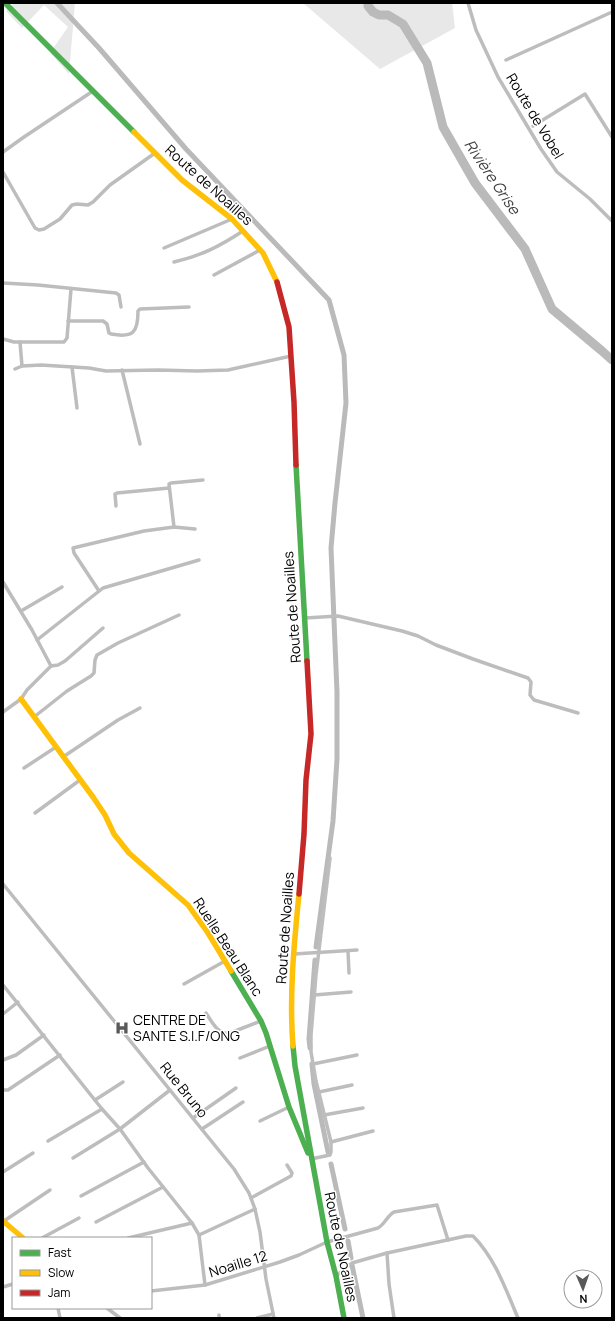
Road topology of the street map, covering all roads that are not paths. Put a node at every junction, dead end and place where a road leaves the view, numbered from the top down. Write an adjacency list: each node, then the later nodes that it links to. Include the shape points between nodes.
1 (5, 3): 5 (street, Route de Noailles)
2 (468, 3): 12 (street, Route de Vobel, via 476,30 498,77 540,150 557,172)
3 (612, 12): 4 (street)
4 (506, 60)
5 (93, 91): 8 (street); 9 (street, Route de Noailles)
6 (533, 126): 7 (street, via 585,94)
7 (612, 137)
8 (3, 152)
9 (155, 153): 10 (street, via 110,185 93,202 88,205 72,205 60,219 41,230 34,228); 11 (street, Route de Noailles, via 182,180)
10 (3, 172)
11 (232, 219): 13 (street, Route de Noailles); 14 (street)
12 (612, 221)
13 (243, 231): 15 (street, Route de Noailles); 16 (street, via 211,250 190,259)
14 (164, 248)
15 (260, 250): 17 (street); 25 (street, Route de Noailles, via 279,286 289,327)
16 (174, 262)
17 (214, 275)
18 (3, 283): 19 (street)
19 (71, 289): 20 (street, via 118,293); 22 (street)
20 (121, 307)
21 (189, 307): 22 (street, via 140,309 134,332 130,335 111,334 107,324 102,322)
22 (68, 321): 24 (street, via 67,338 64,342)
23 (3, 339): 24 (street)
24 (20, 342): 26 (street)
25 (291, 356): 29 (street, via 228,370); 43 (street, Route de Noailles)
26 (22, 366): 27 (street); 28 (street)
27 (72, 367): 29 (street); 30 (street)
28 (15, 369)
29 (122, 370): 31 (street)
30 (77, 408)
31 (140, 444)
32 (203, 480): 33 (street, via 171,483)
33 (168, 488): 34 (street, via 117,493); 35 (street)
34 (116, 506)
35 (174, 527): 36 (street); 40 (street, via 144,531 73,548)
36 (196, 529)
37 (198, 560): 40 (street)
38 (3, 582): 41 (street)
39 (62, 587): 41 (street)
40 (99, 591): 45 (street)
41 (21, 611): 45 (street)
42 (179, 615): 51 (street, via 97,655 94,673 91,676)
43 (305, 618): 50 (street, via 338,616 412,634 528,678 531,682 530,695 534,700); 62 (street, Route de Noailles, via 310,734)
44 (103, 628): 46 (street, via 64,661)
45 (37, 640): 46 (street)
46 (52, 666): 47 (street)
47 (20, 699): 49 (street); 51 (street, Ruelle Beau Blanc)
48 (140, 708): 53 (street)
49 (3, 712)
50 (578, 713)
51 (34, 717): 52 (street, Ruelle Beau Blanc)
52 (56, 747): 53 (street, Ruelle Beau Blanc); 54 (street)
53 (63, 757): 55 (street, Ruelle Beau Blanc)
54 (24, 768)
55 (80, 780): 56 (street); 63 (street, Ruelle Beau Blanc, via 129,853 188,906)
56 (35, 813)
57 (330, 858): 61 (street)
58 (3, 884): 84 (street, Rue Bruno)
59 (356, 950): 60 (street)
60 (348, 951): 61 (street); 64 (street)
61 (320, 953): 62 (street); 68 (street)
62 (294, 954): 101 (street, Route de Noailles, via 291,1021 295,1066)
63 (225, 961): 65 (street); 72 (street, Ruelle Beau Blanc)
64 (349, 973)
65 (184, 984)
66 (3, 985): 69 (street)
67 (351, 992): 68 (street)
68 (314, 995): 79 (street, via 311,1035)
69 (18, 1002): 71 (street); 73 (street)
70 (206, 1013): 72 (street, via 219,1032 225,1033)
71 (3, 1014)
72 (260, 1021): 74 (street, Ruelle Beau Blanc)
73 (44, 1035): 75 (street); 78 (street, via 16,1055)
74 (270, 1046): 77 (street); 88 (street, Ruelle Beau Blanc)
75 (60, 1055): 83 (street, via 8,1090); 86 (street)
76 (357, 1055): 79 (street)
77 (240, 1058)
78 (3, 1060)
79 (313, 1064): 85 (street)
80 (123, 1082): 86 (street)
81 (352, 1085): 85 (street)
82 (236, 1088): 92 (street)
83 (3, 1090)
84 (170, 1090): 92 (street, Rue Bruno); 94 (street)
85 (319, 1092): 91 (street)
86 (95, 1100): 90 (street)
87 (243, 1102): 95 (street)
88 (289, 1107): 93 (street); 101 (street, Ruelle Beau Blanc)
89 (364, 1108): 91 (street)
90 (102, 1109): 94 (street); 97 (street)
91 (324, 1115): 98 (street)
92 (193, 1118): 95 (street, Rue Bruno)
93 (260, 1121)
94 (120, 1129): 100 (street); 102 (street)
95 (202, 1129): 108 (street, Rue Bruno, via 234,1169)
96 (373, 1131): 98 (street)
97 (48, 1141)
98 (331, 1142): 101 (street, via 330,1155)
99 (33, 1153): 104 (street)
100 (73, 1158)
101 (311, 1160): 119 (street, Route de Noailles)
102 (144, 1162): 105 (street); 107 (street)
103 (287, 1165): 108 (street, via 292,1176)
104 (3, 1172)
105 (163, 1188): 112 (street); 113 (street)
106 (50, 1190): 111 (street)
107 (81, 1196)
108 (251, 1198): 109 (street, Rue Bruno)
109 (255, 1209): 114 (street); 121 (street, Rue Bruno)
110 (79, 1218): 116 (street)
111 (3, 1221): 115 (street)
112 (96, 1222)
113 (192, 1223): 114 (street); 117 (street)
114 (199, 1236): 123 (street)
115 (21, 1237)
116 (44, 1237)
117 (132, 1237)
118 (448, 1240): 119 (street, Noaille 12, via 437,1205 394,1212 378,1228); 120 (street); 131 (street, via 473,1236 479,1242 490,1257)
119 (326, 1242): 121 (street, Noaille 12); 122 (street, Route de Noailles)
120 (387, 1253): 122 (street, via 352,1263); 130 (street)
121 (264, 1267): 123 (street, Noaille 12); 126 (street, Rue Bruno)
122 (336, 1276): 129 (street, Route de Noailles)
123 (205, 1285): 124 (street, Noaille 12)
124 (152, 1291)
125 (108, 1309): 127 (street)
126 (273, 1316): 128 (street)
127 (120, 1318)
128 (257, 1318)
129 (344, 1318)
130 (394, 1318)
131 (518, 1318)

